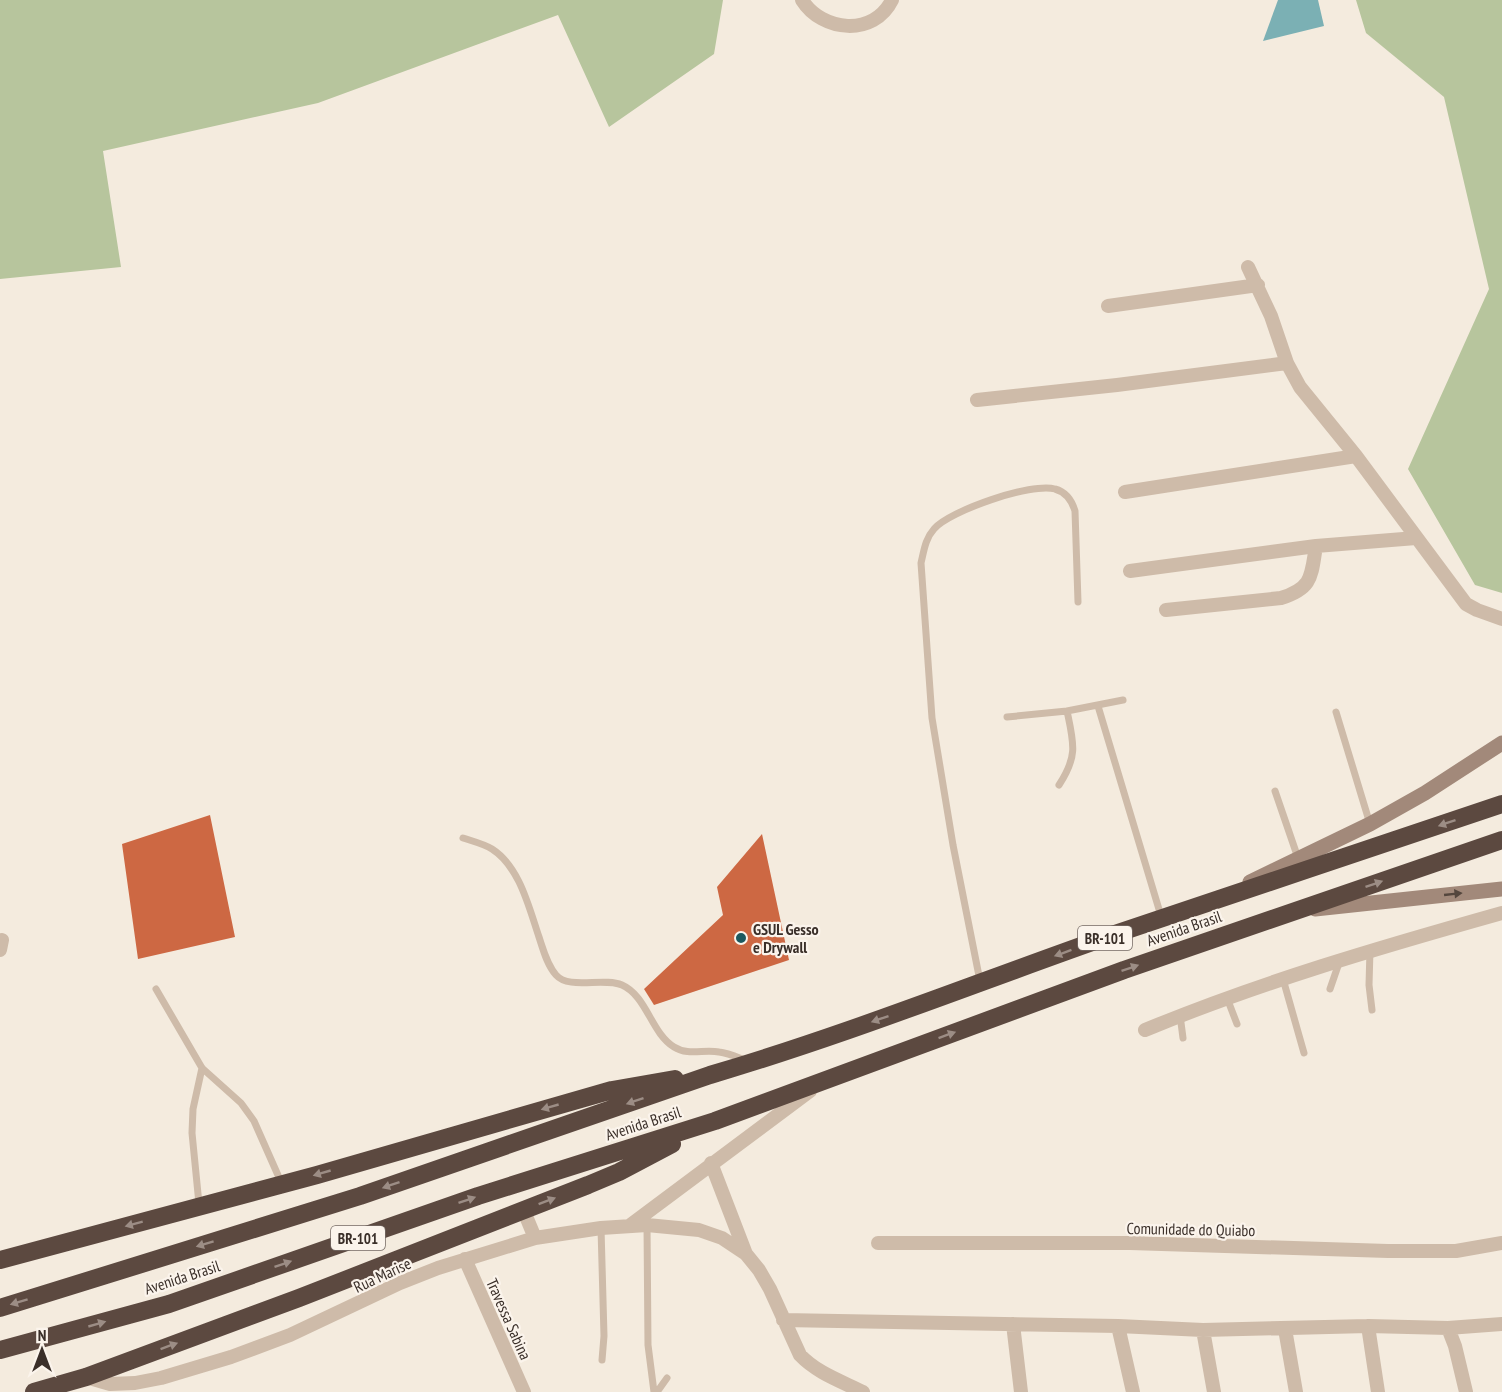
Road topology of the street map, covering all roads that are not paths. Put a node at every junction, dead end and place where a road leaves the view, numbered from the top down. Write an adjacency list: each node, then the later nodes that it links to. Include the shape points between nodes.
1 (802, 0): 2 (street, via 837,24 856,27 880,16)
2 (892, 0)
3 (1248, 267): 4 (street)
4 (1258, 285): 5 (street); 6 (street)
5 (1108, 306)
6 (1287, 363): 7 (street); 8 (street, via 1300,387)
7 (977, 399)
8 (1356, 456): 9 (street); 10 (street)
9 (1125, 492)
10 (1416, 538): 11 (street); 15 (street, via 1466,604)
11 (1316, 546): 12 (street); 14 (street, via 1305,587 1295,594)
12 (1130, 571)
13 (1078, 602): 37 (lane, via 1076,511 1065,494 1055,489 1007,495 969,507 940,523 926,541 921,563 932,718)
14 (1166, 610)
15 (1502, 619)
16 (1122, 700): 17 (lane)
17 (1098, 706): 18 (lane); 33 (lane)
18 (1067, 711): 20 (lane); 22 (lane, via 1073,752)
19 (1336, 712): 25 (lane)
20 (1007, 717)
21 (1502, 743): 25 (street, Avenida Brasil)
22 (1059, 785)
23 (1275, 791): 28 (lane)
24 (1502, 804): 30 (highway, Avenida Brasil / BR-101, one-way to 30)
25 (1371, 824): 28 (street, Avenida Brasil)
26 (463, 837): 47 (lane, via 492,849 513,871 557,977 573,982 623,985 632,991 672,1046 693,1053 720,1052)
27 (1502, 840): 31 (highway, Avenida Brasil / BR-101, one-way to 27)
28 (1298, 858): 30 (street, Avenida Brasil)
29 (1502, 889): 31 (street, Avenida Brasil, one-way to 29)
30 (1204, 905): 33 (highway, Avenida Brasil / BR-101)
31 (1291, 912): 50 (highway, Avenida Brasil / BR-101, one-way to 31)
32 (1502, 913): 34 (street)
33 (1162, 919): 37 (highway, Avenida Brasil / BR-101, one-way to 37)
34 (1371, 950): 35 (street); 41 (lane, via 1368,977)
35 (1341, 958): 36 (street); 39 (lane)
36 (1283, 979): 40 (street); 46 (lane)
37 (980, 984): 47 (highway, Avenida Brasil / BR-101, one-way to 47)
38 (156, 989): 48 (lane)
39 (1330, 989)
40 (1227, 998): 42 (street); 43 (lane)
41 (1372, 1010)
42 (1180, 1015): 44 (street); 45 (lane)
43 (1237, 1024)
44 (1145, 1030)
45 (1183, 1038)
46 (1304, 1053)
47 (753, 1063): 49 (highway, Avenida Brasil / BR-101)
48 (202, 1068): 53 (lane, via 241,1103 254,1121); 54 (lane, via 192,1133)
49 (710, 1075): 53 (highway, one-way to 53, via 612,1090); 65 (highway, Avenida Brasil / BR-101, one-way to 65, via 360,1196)
50 (822, 1082): 51 (highway, Avenida Brasil / BR-101); 52 (street)
51 (715, 1121): 55 (highway, one-way to 51, via 619,1172); 74 (highway, Avenida Brasil / BR-101, one-way to 51, via 169,1304 478,1196)
52 (711, 1163): 57 (street); 62 (street)
53 (282, 1184): 54 (highway)
54 (199, 1207): 64 (highway, one-way to 64)
55 (523, 1209): 59 (street); 76 (highway, one-way to 55)
56 (646, 1225): 57 (street, Rua Marise); 62 (street, Rua Marise, via 699,1230 722,1238); 80 (lane, via 648,1345)
57 (628, 1226): 58 (street, Rua Marise)
58 (601, 1228): 59 (street, Rua Marise); 75 (lane)
59 (536, 1238): 63 (street, Rua Marise)
60 (878, 1243): 61 (street, Comunidade do Quiabo, via 1456,1251)
61 (1502, 1243)
62 (746, 1254): 66 (street, via 759,1270)
63 (465, 1259): 76 (street, Rua Marise, via 400,1282 290,1335 231,1358 135,1383 110,1384); 79 (street, Travessa Sabina)
64 (0, 1260)
65 (0, 1308)
66 (783, 1320): 67 (street); 81 (street, via 807,1363)
67 (1012, 1324): 69 (street); 82 (street)
68 (1502, 1324): 71 (street)
69 (1118, 1326): 73 (street); 83 (street)
70 (1368, 1326): 71 (street); 72 (street); 86 (street)
71 (1448, 1328): 87 (street)
72 (1285, 1329): 73 (street); 85 (street)
73 (1203, 1330): 84 (street)
74 (0, 1350)
75 (602, 1360)
76 (86, 1377): 78 (highway)
77 (667, 1378): 80 (lane)
78 (34, 1392)
79 (524, 1392)
80 (655, 1392)
81 (863, 1392)
82 (1021, 1392)
83 (1133, 1392)
84 (1214, 1392)
85 (1296, 1392)
86 (1378, 1392)
87 (1466, 1392)

